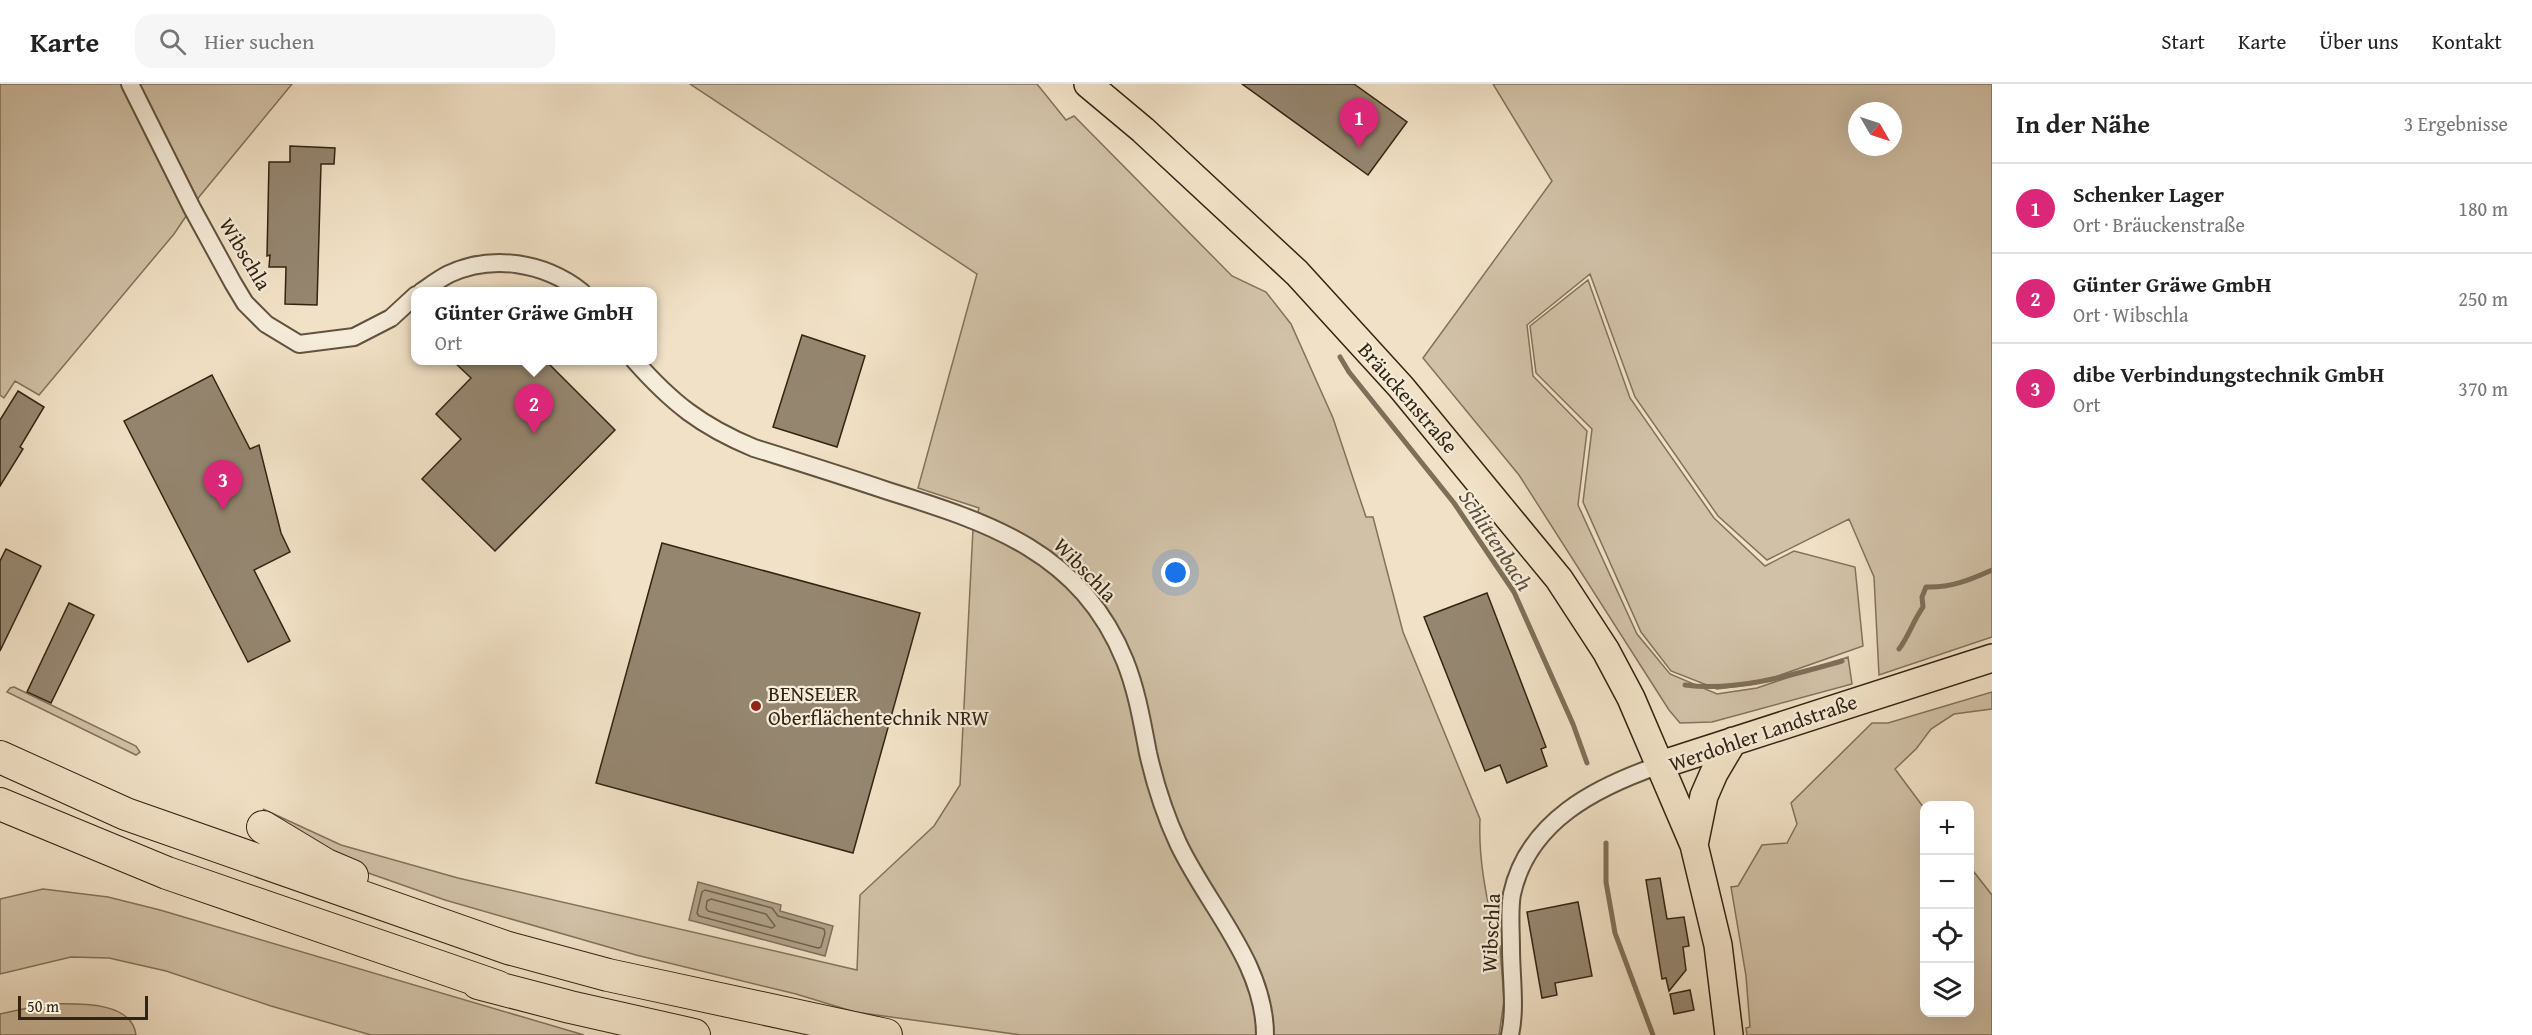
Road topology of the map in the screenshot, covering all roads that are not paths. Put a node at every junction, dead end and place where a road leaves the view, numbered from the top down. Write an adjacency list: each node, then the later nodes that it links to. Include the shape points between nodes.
1 (130, 84): 5 (street, Wibschla, via 233,283 245,303 266,324 299,344 354,337 391,318)
2 (1088, 84): 10 (main road, Bräuckenstraße, via 1297,273 1401,387 1559,579 1632,698)
3 (428, 287): 4 (street, via 466,268 500,262 537,268)
4 (575, 287)
5 (411, 300)
6 (639, 365): 19 (street, Wibschla, via 676,404 725,436 1006,533 1049,560 1084,595 1125,660 1168,819 1198,884 1250,970 1262,1006)
7 (1992, 658): 8 (main road, Werdohler Landstraße)
8 (1733, 741): 10 (main road, Werdohler Landstraße); 13 (main road, via 1704,796)
9 (0, 757): 15 (highway, via 126,814)
10 (1660, 765): 13 (main road, Werdohler Landstraße); 20 (street, Wibschla, via 1585,799 1550,824 1521,867 1512,895)
11 (0, 804): 16 (highway, via 167,873)
12 (263, 827): 15 (highway, via 326,865)
13 (1694, 845): 21 (main road, Werdohler Landstraße, via 1718,945)
14 (225, 916): 16 (highway, via 297,940)
15 (508, 948): 18 (highway, via 608,975)
16 (498, 987): 17 (highway)
17 (694, 1035)
18 (886, 1035)
19 (1265, 1035)
20 (1510, 1035)
21 (1729, 1035)

